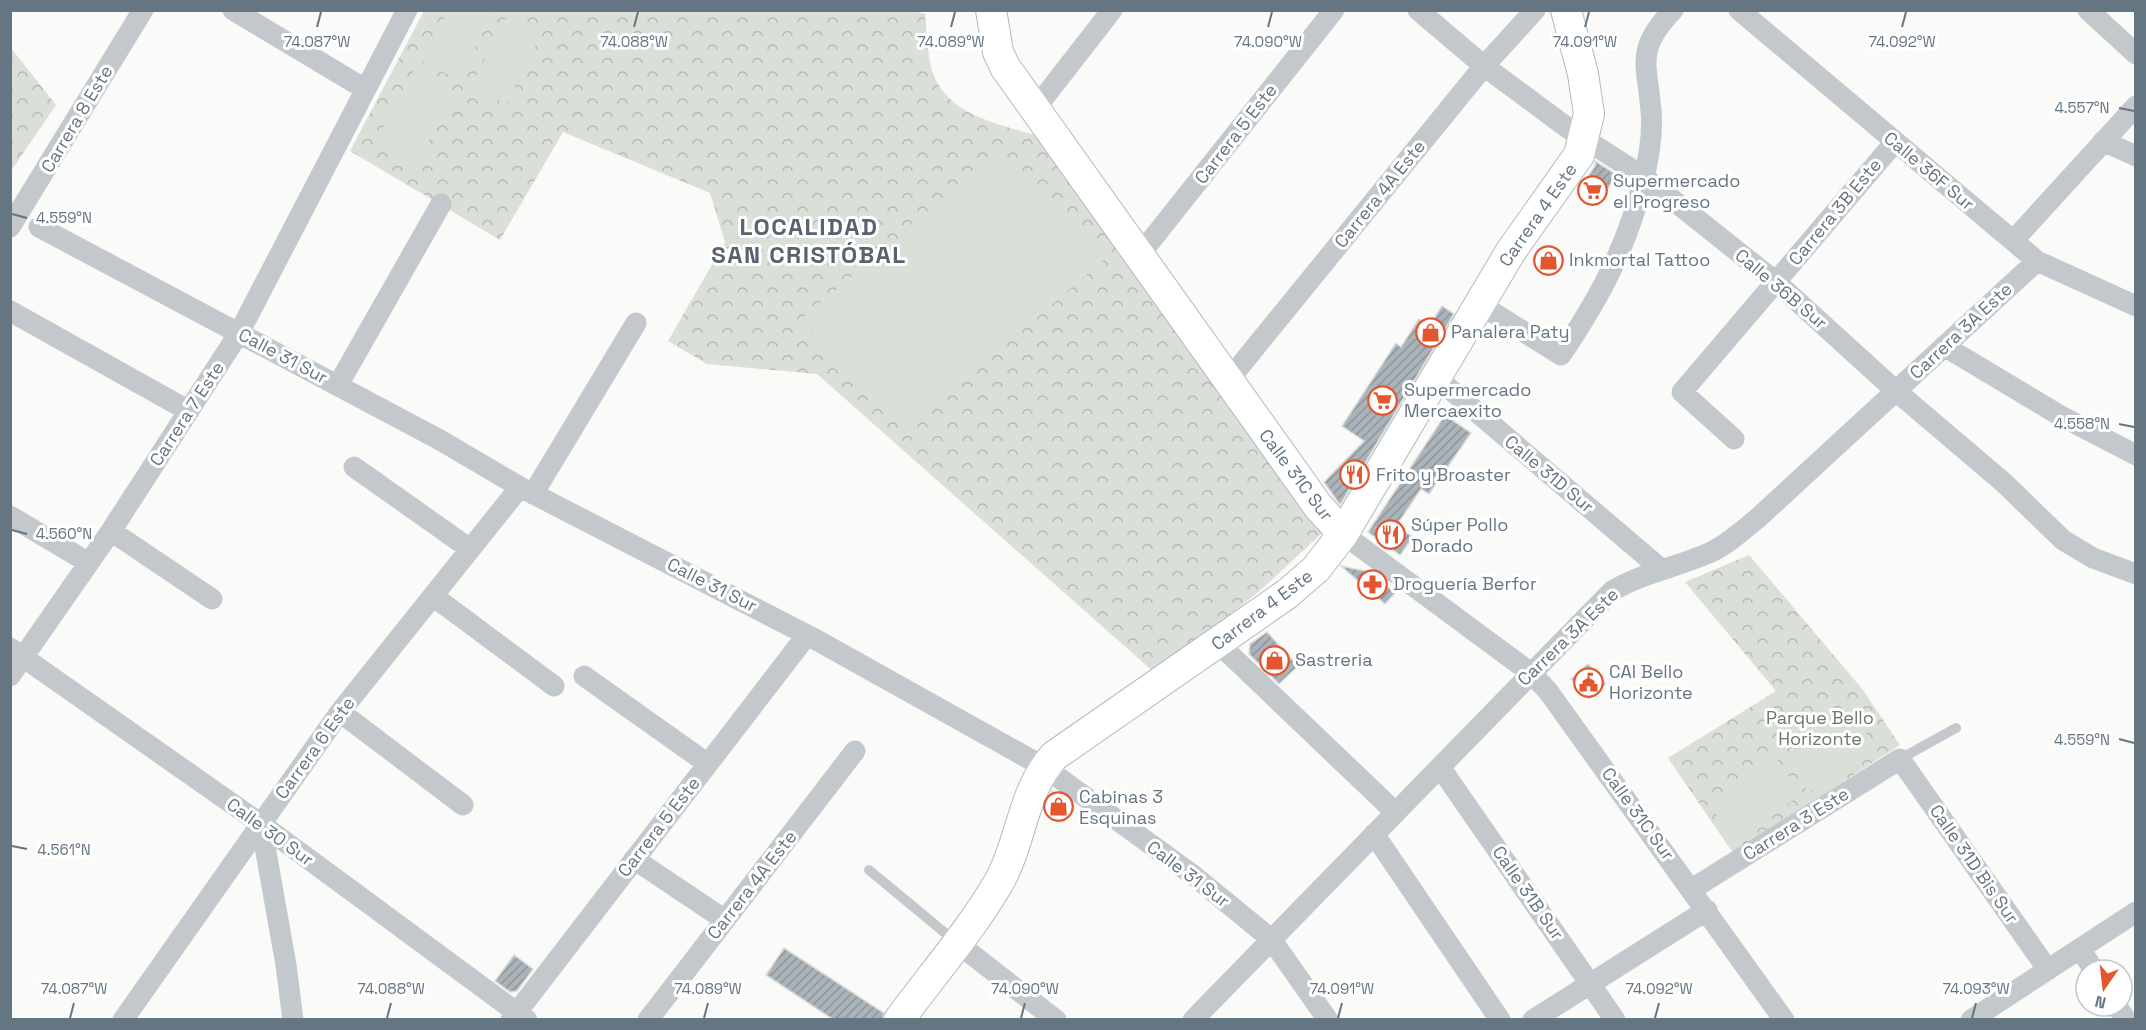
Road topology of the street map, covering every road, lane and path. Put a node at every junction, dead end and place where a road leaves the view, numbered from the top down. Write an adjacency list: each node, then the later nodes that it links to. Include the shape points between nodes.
1 (143, 10): 24 (street, Carrera 8 Este)
2 (233, 10): 15 (street)
3 (407, 10): 15 (street, Carrera 7 Este)
4 (1112, 10): 17 (street)
5 (1334, 10): 27 (street, Carrera 5 Este)
6 (1418, 10): 14 (street, Calle 36B Sur)
7 (1535, 10): 14 (street, Carrera 4A Este)
8 (1566, 10): 18 (street, Carrera 4 Este, via 1588,103)
9 (1673, 10): 22 (street, via 1655,30 1646,54 1651,133)
10 (1739, 10): 20 (street, Calle 36F Sur)
11 (2088, 10): 13 (street)
12 (989, 11): 17 (street, Calle 31C Sur, via 998,52)
13 (2136, 54)
14 (1484, 66): 18 (street, Calle 36B Sur); 37 (street, Carrera 4A Este)
15 (365, 89): 34 (street, Carrera 7 Este)
16 (2136, 106): 19 (street)
17 (1035, 109): 27 (street, Calle 31C Sur)
18 (1585, 139): 22 (street, Calle 36B Sur); 30 (street, Carrera 4 Este, via 1571,167)
19 (2103, 141): 21 (street); 26 (street)
20 (1895, 142): 26 (street, Calle 36F Sur); 29 (street, Carrera 3B Este)
21 (2136, 156)
22 (1644, 177): 29 (street, Calle 36B Sur); 30 (street, via 1626,237 1605,287 1561,355)
23 (441, 204): 38 (street)
24 (10, 227)
25 (39, 227): 34 (street, Calle 31 Sur)
26 (2013, 241): 28 (street, Calle 36F Sur)
27 (1138, 257): 37 (street, Calle 31C Sur)
28 (2037, 261): 31 (street, Calle 36F Sur); 35 (street, Carrera 3A Este)
29 (1776, 282): 39 (street, Calle 36B Sur); 41 (street, Carrera 3B Este, via 1682,392)
30 (1479, 304): 36 (street, Carrera 4 Este)
31 (2136, 306)
32 (10, 311): 40 (street)
33 (636, 323): 44 (street, Carrera 6 Este)
34 (239, 333): 38 (street, Calle 31 Sur); 40 (street, Carrera 7 Este)
35 (1944, 346): 39 (street, Carrera 3A Este); 42 (street, via 2059,415)
36 (1437, 378): 47 (street, Carrera 4 Este); 50 (street, Calle 31D Sur)
37 (1227, 382): 47 (street, Calle 31C Sur)
38 (338, 385): 44 (street, Calle 31 Sur)
39 (1896, 392): 50 (street, Carrera 3A Este, via 1724,545); 51 (street, Calle 36B Sur, via 1988,469 2063,540 2092,558)
40 (189, 411): 46 (street, Carrera 7 Este)
41 (1734, 439)
42 (2136, 455)
43 (354, 467): 48 (street)
44 (526, 490): 48 (street, Carrera 6 Este); 54 (street, Calle 31 Sur)
45 (10, 516): 49 (street)
46 (111, 531): 49 (street, Carrera 7 Este); 53 (street)
47 (1343, 534): 55 (street, Carrera 4 Este, via 1302,582); 57 (street, Calle 31C Sur)
48 (470, 549): 52 (street, Carrera 6 Este)
49 (89, 563): 56 (street, Carrera 7 Este)
50 (1661, 569): 57 (street, Carrera 3A Este, via 1612,591)
51 (2136, 574)
52 (433, 596): 60 (street); 61 (street, Carrera 6 Este)
53 (212, 599)
54 (807, 635): 65 (street, Carrera 5 Este); 66 (street, Calle 31 Sur)
55 (1219, 644): 66 (street, Carrera 4 Este, via 1061,750); 69 (street)
56 (17, 653): 58 (street, Carrera 7 Este); 70 (street, Calle 30 Sur)
57 (1531, 673): 67 (street, Carrera 3A Este); 74 (street, Calle 31C Sur, via 1566,713)
58 (10, 676)
59 (584, 676): 65 (street)
60 (554, 686)
61 (340, 712): 68 (street); 70 (street, Carrera 6 Este)
62 (1956, 728): 64 (lane)
63 (855, 751): 77 (street, Carrera 4A Este)
64 (1900, 759): 74 (street, Carrera 3 Este); 82 (street, Calle 31D Bis Sur)
65 (708, 764): 72 (street, Carrera 5 Este)
66 (1044, 767): 78 (street, Calle 31 Sur, via 1193,875); 79 (street, Carrera 4 Este, via 1030,794 1008,864)
67 (1440, 767): 69 (street, Carrera 3A Este); 83 (street, Calle 31B Sur)
68 (463, 805)
69 (1395, 812): 71 (street, Carrera 3A Este)
70 (261, 824): 84 (street, Calle 30 Sur); 86 (street, Carrera 6 Este); 87 (street)
71 (1374, 834): 78 (street, Carrera 3A Este); 92 (street)
72 (634, 860): 77 (street); 84 (street, Carrera 5 Este)
73 (869, 870): 79 (lane)
74 (1692, 889): 75 (street, Calle 31C Sur)
75 (1707, 910): 83 (street); 95 (street, Calle 31C Sur)
76 (2136, 912): 80 (street)
77 (725, 920): 88 (street, Carrera 4A Este)
78 (1270, 939): 90 (street, Carrera 3A Este); 91 (street, Calle 31 Sur)
79 (956, 942): 85 (street, Carrera 4 Este); 89 (street)
80 (2080, 949): 81 (street); 82 (street)
81 (2086, 958)
82 (2048, 970): 96 (street)
83 (1591, 983): 93 (street); 94 (street, Calle 31B Sur)
84 (518, 1017)
85 (907, 1017)
86 (123, 1020)
87 (293, 1020)
88 (648, 1020)
89 (1056, 1020)
90 (1193, 1020)
91 (1328, 1020)
92 (1500, 1020)
93 (1533, 1020)
94 (1615, 1020)
95 (1784, 1020)
96 (1971, 1020)

